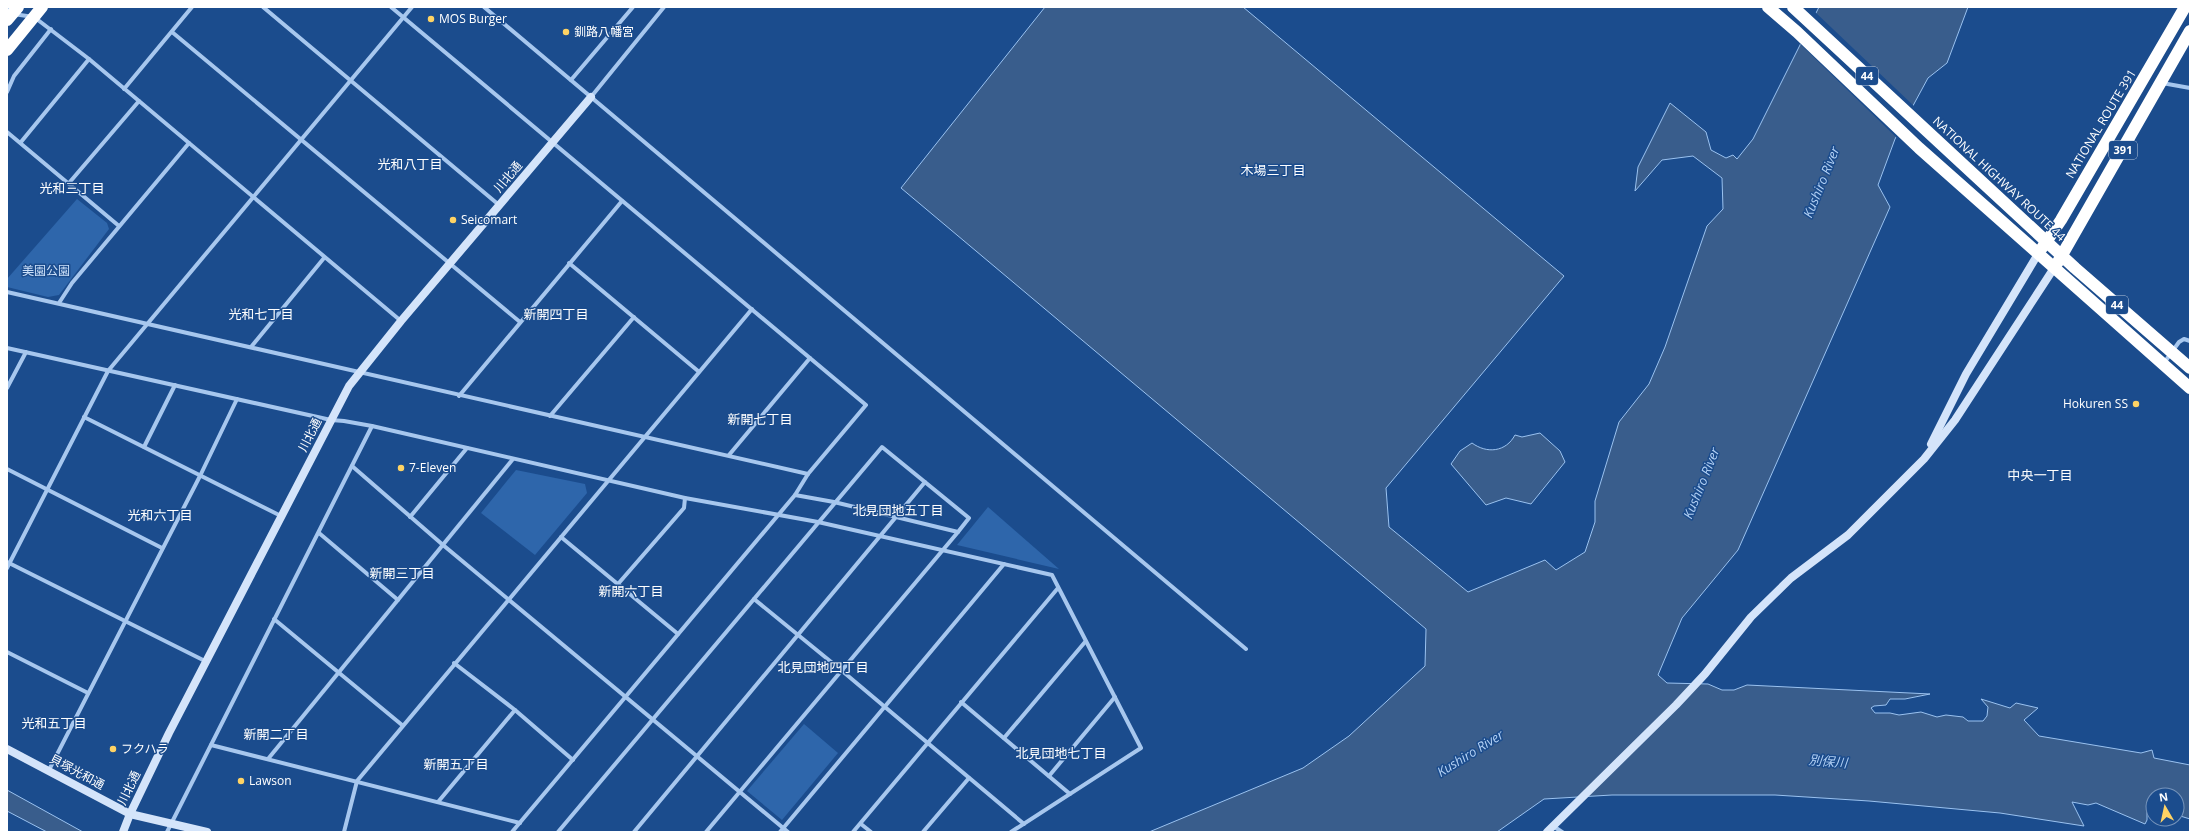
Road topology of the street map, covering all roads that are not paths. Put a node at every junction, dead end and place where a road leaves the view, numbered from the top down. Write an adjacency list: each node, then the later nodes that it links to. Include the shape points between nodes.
1 (42, 7): 13 (highway)
2 (192, 7): 17 (street)
3 (263, 7): 20 (street)
4 (391, 7): 14 (street)
5 (412, 7): 14 (street)
6 (484, 7): 21 (street)
7 (633, 7): 21 (street)
8 (664, 7): 26 (street)
9 (1768, 7): 39 (highway, 44, via 1919,148)
10 (1794, 7): 38 (highway, NATIONAL HIGHWAY ROUTE 44 / 44)
11 (2184, 7): 38 (highway, NATIONAL ROUTE 391 / 391, via 2132,100)
12 (11, 13): 13 (street)
13 (34, 17): 15 (street); 18 (highway)
14 (404, 17): 20 (street); 31 (street)
15 (51, 29): 19 (street); 25 (street, via 14,76)
16 (2190, 31): 22 (highway, 391)
17 (172, 32): 24 (street); 29 (street)
18 (7, 50)
19 (89, 58): 24 (street); 30 (street)
20 (351, 80): 29 (street); 36 (street)
21 (571, 80): 26 (street)
22 (2161, 83): 23 (street); 40 (highway, 391)
23 (2190, 88)
24 (124, 89): 27 (street)
25 (7, 92)
26 (591, 97): 31 (street, 川北通); 112 (street)
27 (139, 101): 32 (street); 33 (street)
28 (7, 132): 30 (street)
29 (302, 139): 34 (street); 42 (street)
30 (20, 142): 33 (street)
31 (552, 142): 35 (street); 36 (street, 川北通)
32 (189, 143): 34 (street); 37 (street)
33 (69, 183): 37 (street)
34 (254, 198): 41 (street); 51 (street)
35 (622, 201): 43 (street); 47 (street)
36 (499, 205): 42 (street, 川北通)
37 (119, 226): 46 (street, via 72,283)
38 (2046, 241): 39 (highway, NATIONAL ROUTE 391 / 391); 40 (highway, NATIONAL HIGHWAY ROUTE 44 / 44)
39 (2038, 254): 44 (highway, 44); 77 (street, via 1966,374)
40 (2062, 256): 44 (highway, 391); 56 (highway, NATIONAL HIGHWAY ROUTE 44 / 44)
41 (324, 258): 49 (street); 53 (street)
42 (450, 263): 49 (street, 川北通); 50 (street)
43 (569, 263): 48 (street); 50 (street)
44 (2054, 268): 58 (highway, 44); 77 (street, via 1955,420)
45 (7, 292): 46 (street)
46 (59, 303): 51 (street)
47 (752, 309): 57 (street); 61 (street)
48 (634, 317): 61 (street); 69 (street)
49 (401, 321): 62 (street, 川北通)
50 (520, 322): 66 (street)
51 (147, 325): 53 (street); 60 (street)
52 (2190, 341): 56 (street, via 2184,339 2179,342)
53 (251, 347): 62 (street)
54 (7, 348): 55 (street)
55 (26, 352): 60 (street); 64 (street)
56 (2172, 353): 58 (street); 59 (highway, NATIONAL HIGHWAY ROUTE 44 / 44)
57 (810, 358): 75 (street); 80 (street, via 866,405)
58 (2163, 365): 65 (highway, 44)
59 (2190, 368)
60 (108, 371): 63 (street); 68 (street)
61 (698, 371): 72 (street)
62 (359, 372): 66 (street); 70 (street, 川北通)
63 (174, 385): 67 (street); 73 (street)
64 (7, 388)
65 (2190, 388)
66 (459, 396): 69 (street)
67 (238, 399): 70 (street); 81 (street)
68 (84, 416): 73 (street); 84 (street)
69 (550, 416): 72 (street)
70 (331, 420): 71 (street); 89 (street, 川北通)
71 (372, 426): 74 (street); 78 (street)
72 (644, 437): 75 (street); 82 (street)
73 (144, 447): 81 (street)
74 (467, 448): 76 (street); 91 (street)
75 (729, 455): 80 (street)
76 (513, 459): 82 (street); 97 (street)
77 (1924, 459): 146 (street, via 1848,535 1791,578 1751,617 1705,674 1656,726)
78 (352, 466): 91 (street); 94 (street)
79 (7, 469): 84 (street)
80 (808, 474): 85 (street)
81 (200, 476): 89 (street); 98 (street)
82 (607, 480): 86 (street); 96 (street)
83 (925, 482): 87 (street, via 882,447); 90 (street); 93 (street, via 969,518)
84 (47, 489): 98 (street); 100 (street)
85 (795, 495): 87 (street); 88 (street)
86 (685, 498): 88 (street); 102 (street, via 684,508)
87 (834, 502): 90 (street); 92 (street)
88 (777, 515): 92 (street); 109 (street)
89 (281, 516): 114 (street, 川北通)
90 (896, 516): 93 (street); 95 (street)
91 (410, 517): 97 (street)
92 (818, 522): 95 (street); 104 (street)
93 (958, 532): 99 (street)
94 (319, 533): 105 (street); 107 (street)
95 (881, 535): 99 (street); 110 (street)
96 (561, 536): 102 (street); 106 (street)
97 (443, 545): 105 (street); 106 (street)
98 (162, 548): 108 (street)
99 (944, 550): 101 (street); 116 (street)
100 (8, 564): 108 (street)
101 (1004, 564): 103 (street, via 1052,575); 122 (street)
102 (618, 584): 109 (street)
103 (1058, 588): 111 (street); 121 (street)
104 (754, 599): 110 (street); 124 (street)
105 (398, 600): 117 (street)
106 (510, 600): 115 (street); 120 (street)
107 (274, 619): 117 (street); 128 (street)
108 (126, 621): 114 (street); 118 (street)
109 (678, 634): 120 (street)
110 (798, 635): 116 (street); 130 (street)
111 (1085, 642): 119 (street); 126 (street)
112 (1246, 649)
113 (7, 652): 118 (street)
114 (207, 662): 140 (street, 川北通)
115 (454, 663): 123 (street); 125 (street)
116 (842, 670): 122 (street); 137 (street)
117 (338, 672): 125 (street); 131 (street)
118 (88, 693): 133 (street)
119 (1114, 696): 134 (street); 138 (street, via 1141,748)
120 (626, 697): 124 (street); 132 (street)
121 (961, 702): 126 (street); 127 (street)
122 (884, 706): 127 (street); 145 (street)
123 (515, 710): 132 (street); 139 (street)
124 (653, 720): 130 (street); 152 (street)
125 (402, 725): 136 (street)
126 (1004, 738): 134 (street)
127 (927, 742): 135 (street); 143 (street)
128 (211, 745): 131 (street); 141 (street)
129 (7, 749): 133 (street, 貝塚光和通)
130 (696, 756): 137 (street); 153 (street)
131 (268, 759): 136 (street)
132 (573, 760): 142 (street)
133 (49, 770): 140 (street, 貝塚光和通)
134 (1048, 776): 138 (street)
135 (969, 778): 144 (street); 159 (street)
136 (357, 781): 139 (street); 150 (street)
137 (740, 792): 145 (street); 154 (street)
138 (1070, 794): 144 (street)
139 (438, 802): 142 (street)
140 (130, 814): 141 (street, 貝塚光和通); 147 (street, 川北通)
141 (170, 823): 148 (street); 149 (street, 貝塚光和通)
142 (520, 823): 151 (street)
143 (861, 824): 157 (street); 158 (street)
144 (1024, 824): 160 (street)
145 (784, 828): 155 (street); 156 (street)
146 (1550, 829): 161 (street)
147 (123, 832)
148 (166, 832)
149 (206, 832)
150 (344, 832)
151 (512, 832)
152 (558, 832)
153 (634, 832)
154 (706, 832)
155 (780, 832)
156 (788, 832)
157 (853, 832)
158 (871, 832)
159 (924, 832)
160 (1012, 832)
161 (1562, 832)

